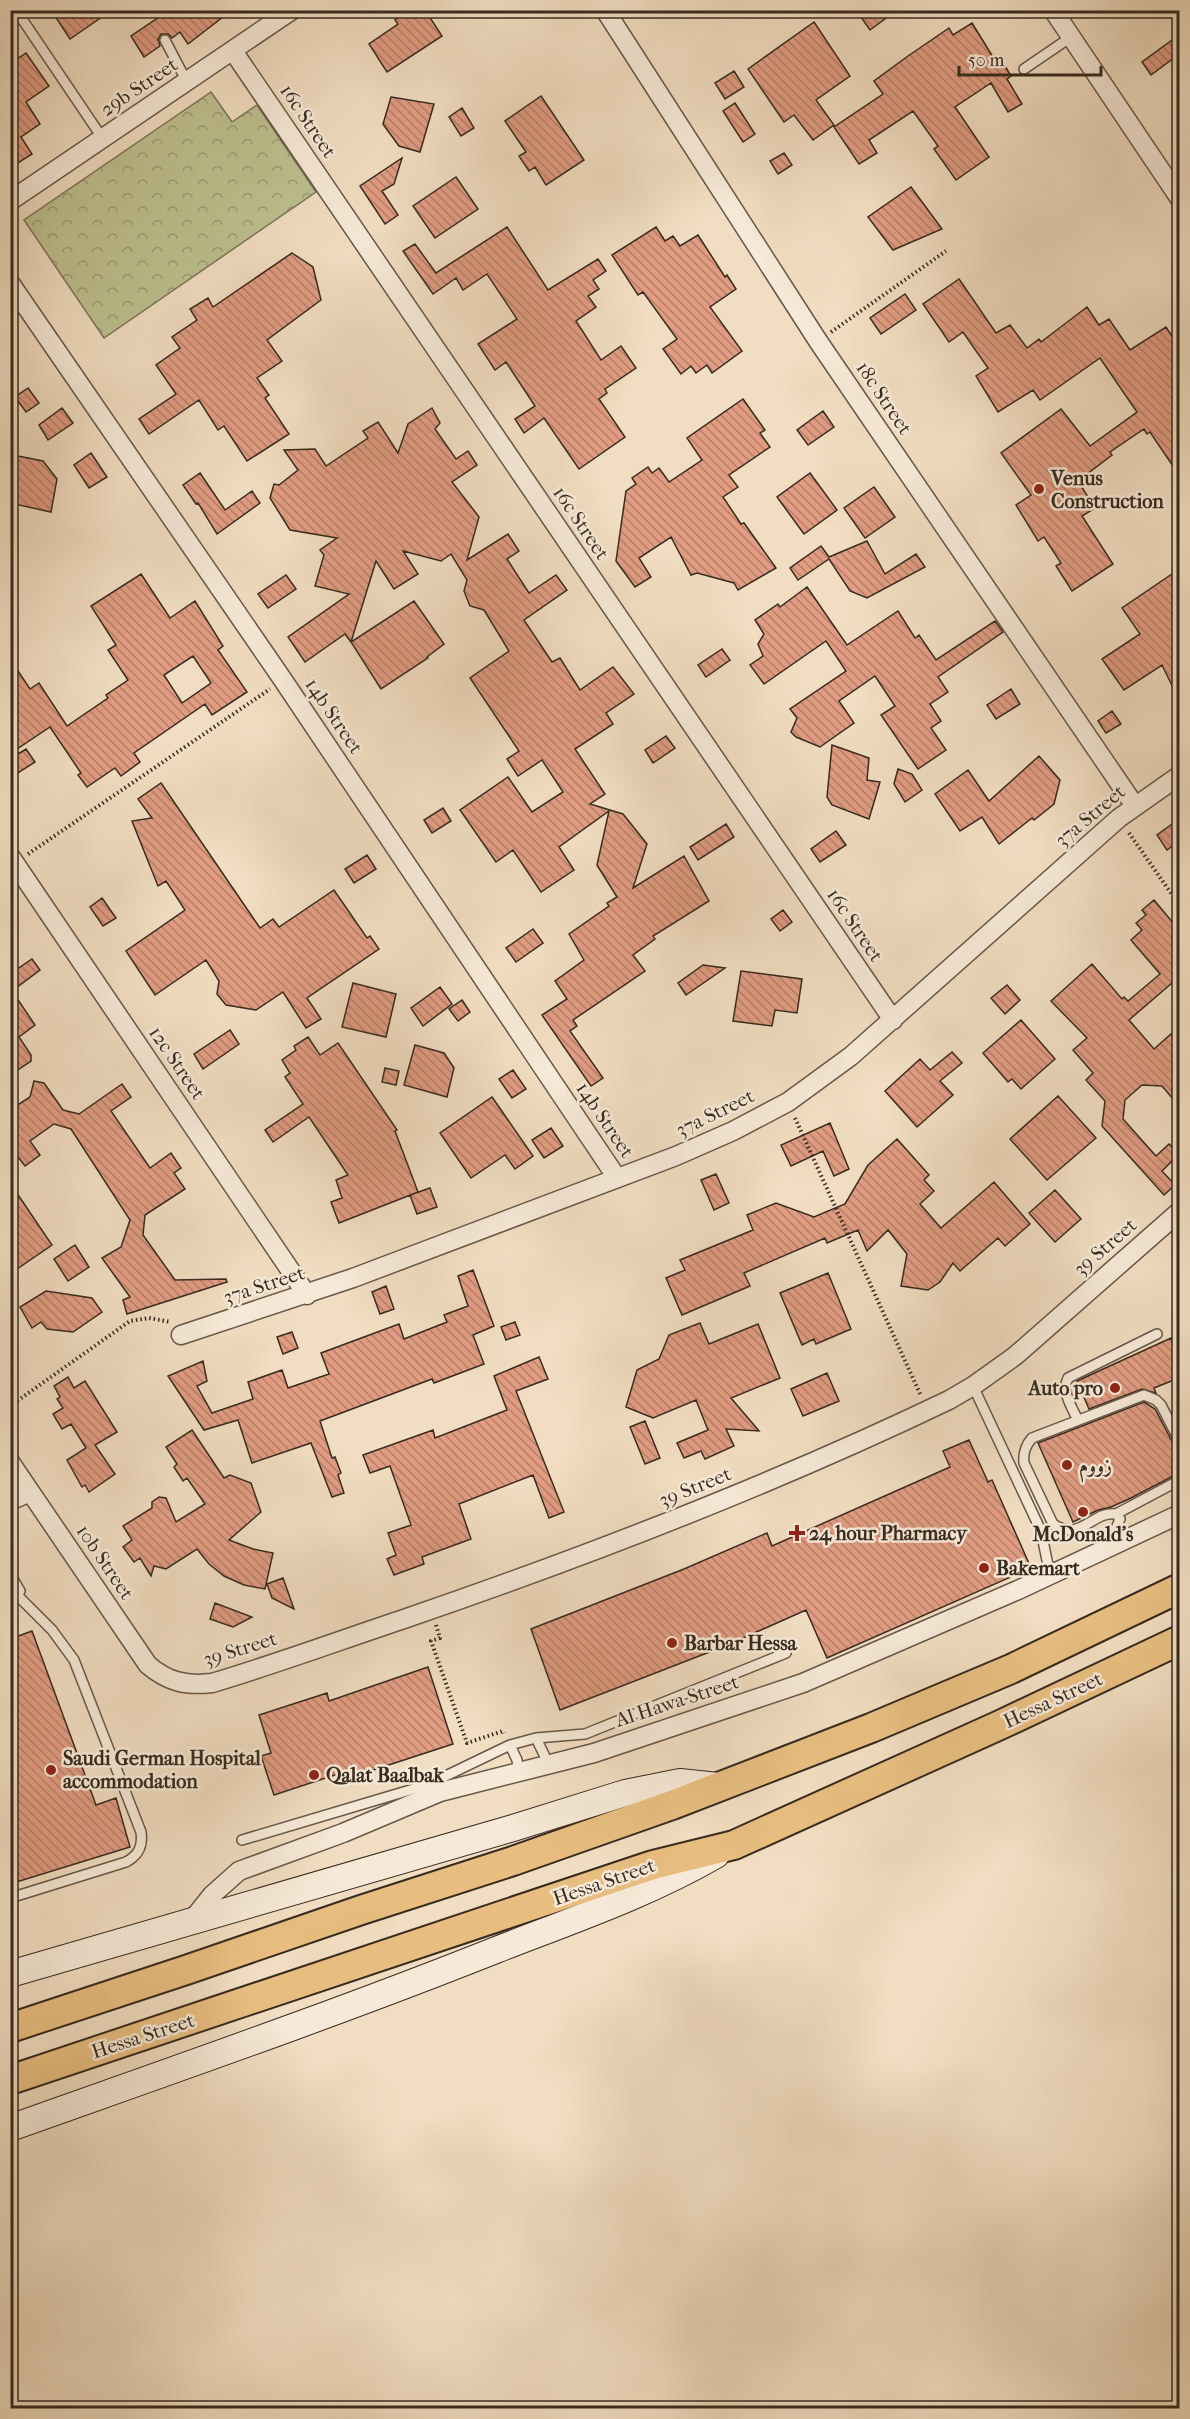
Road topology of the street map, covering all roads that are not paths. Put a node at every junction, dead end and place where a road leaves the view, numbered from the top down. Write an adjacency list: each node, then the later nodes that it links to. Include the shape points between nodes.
1 (16, 10): 10 (lane)
2 (292, 10): 7 (street, 29b Street)
3 (605, 10): 15 (street, 18c Street, via 818,341)
4 (1053, 10): 5 (street)
5 (1071, 37): 8 (lane); 11 (street)
6 (165, 40): 9 (lane)
7 (233, 51): 9 (street, 29b Street); 17 (street, 16c Street)
8 (1024, 69)
9 (186, 82): 10 (street, 29b Street)
10 (103, 139): 12 (street, 29b Street)
11 (1179, 199)
12 (10, 201)
13 (10, 283): 18 (street, 14b Street, via 283,680)
14 (1179, 775): 15 (street, 37a Street)
15 (1135, 806): 17 (street, 37a Street)
16 (13, 859): 20 (street, 12c Street)
17 (892, 1020): 18 (street, 37a Street, via 788,1102 676,1156)
18 (617, 1178): 20 (street, 37a Street)
19 (1179, 1211): 23 (street, 39 Street, via 1015,1356)
20 (307, 1295): 21 (street, 37a Street)
21 (185, 1334)
22 (1157, 1334): 24 (lane, via 1068,1378 1066,1392)
23 (973, 1386): 34 (lane, via 1041,1531); 39 (street, 39 Street, via 927,1410 685,1515 555,1566 212,1683 183,1684)
24 (1078, 1420): 25 (lane, via 1144,1395 1161,1405); 30 (lane, via 1032,1438 1024,1450 1024,1463 1053,1524 1059,1528 1073,1530)
25 (1179, 1442)
26 (14, 1474): 28 (street, 10b Street)
27 (1179, 1480): 30 (lane)
28 (30, 1492): 29 (street); 39 (street, 10b Street, via 140,1656)
29 (10, 1502)
30 (1116, 1514): 32 (lane, via 1120,1519)
31 (1179, 1514): 32 (street, Al Hawa Street)
32 (1108, 1549): 34 (street, Al Hawa Street)
33 (10, 1574): 36 (lane, via 19,1587)
34 (1050, 1575): 42 (street, Al Hawa Street, via 803,1683)
35 (1179, 1588): 44 (main road, via 1011,1669)
36 (14, 1599): 47 (lane, via 52,1630 74,1660 142,1839 138,1853 126,1862)
37 (1179, 1640): 46 (main road, Hessa Street)
38 (786, 1653): 40 (lane, via 585,1734)
39 (169, 1680)
40 (536, 1738): 41 (lane); 42 (lane)
41 (510, 1745): 43 (lane); 45 (lane, via 427,1785)
42 (549, 1765): 43 (street, Al Hawa Street)
43 (519, 1772): 48 (street, Al Hawa Street, via 440,1792 239,1871 212,1894)
44 (718, 1786): 48 (main road, via 680,1782 625,1793); 50 (main road, via 513,1861)
45 (242, 1840)
46 (734, 1845): 51 (main road, Hessa Street, via 653,1865); 52 (main road, via 659,1885 429,1977)
47 (10, 1898)
48 (192, 1920): 49 (main road)
49 (10, 1974)
50 (10, 2028)
51 (10, 2080)
52 (10, 2128)

